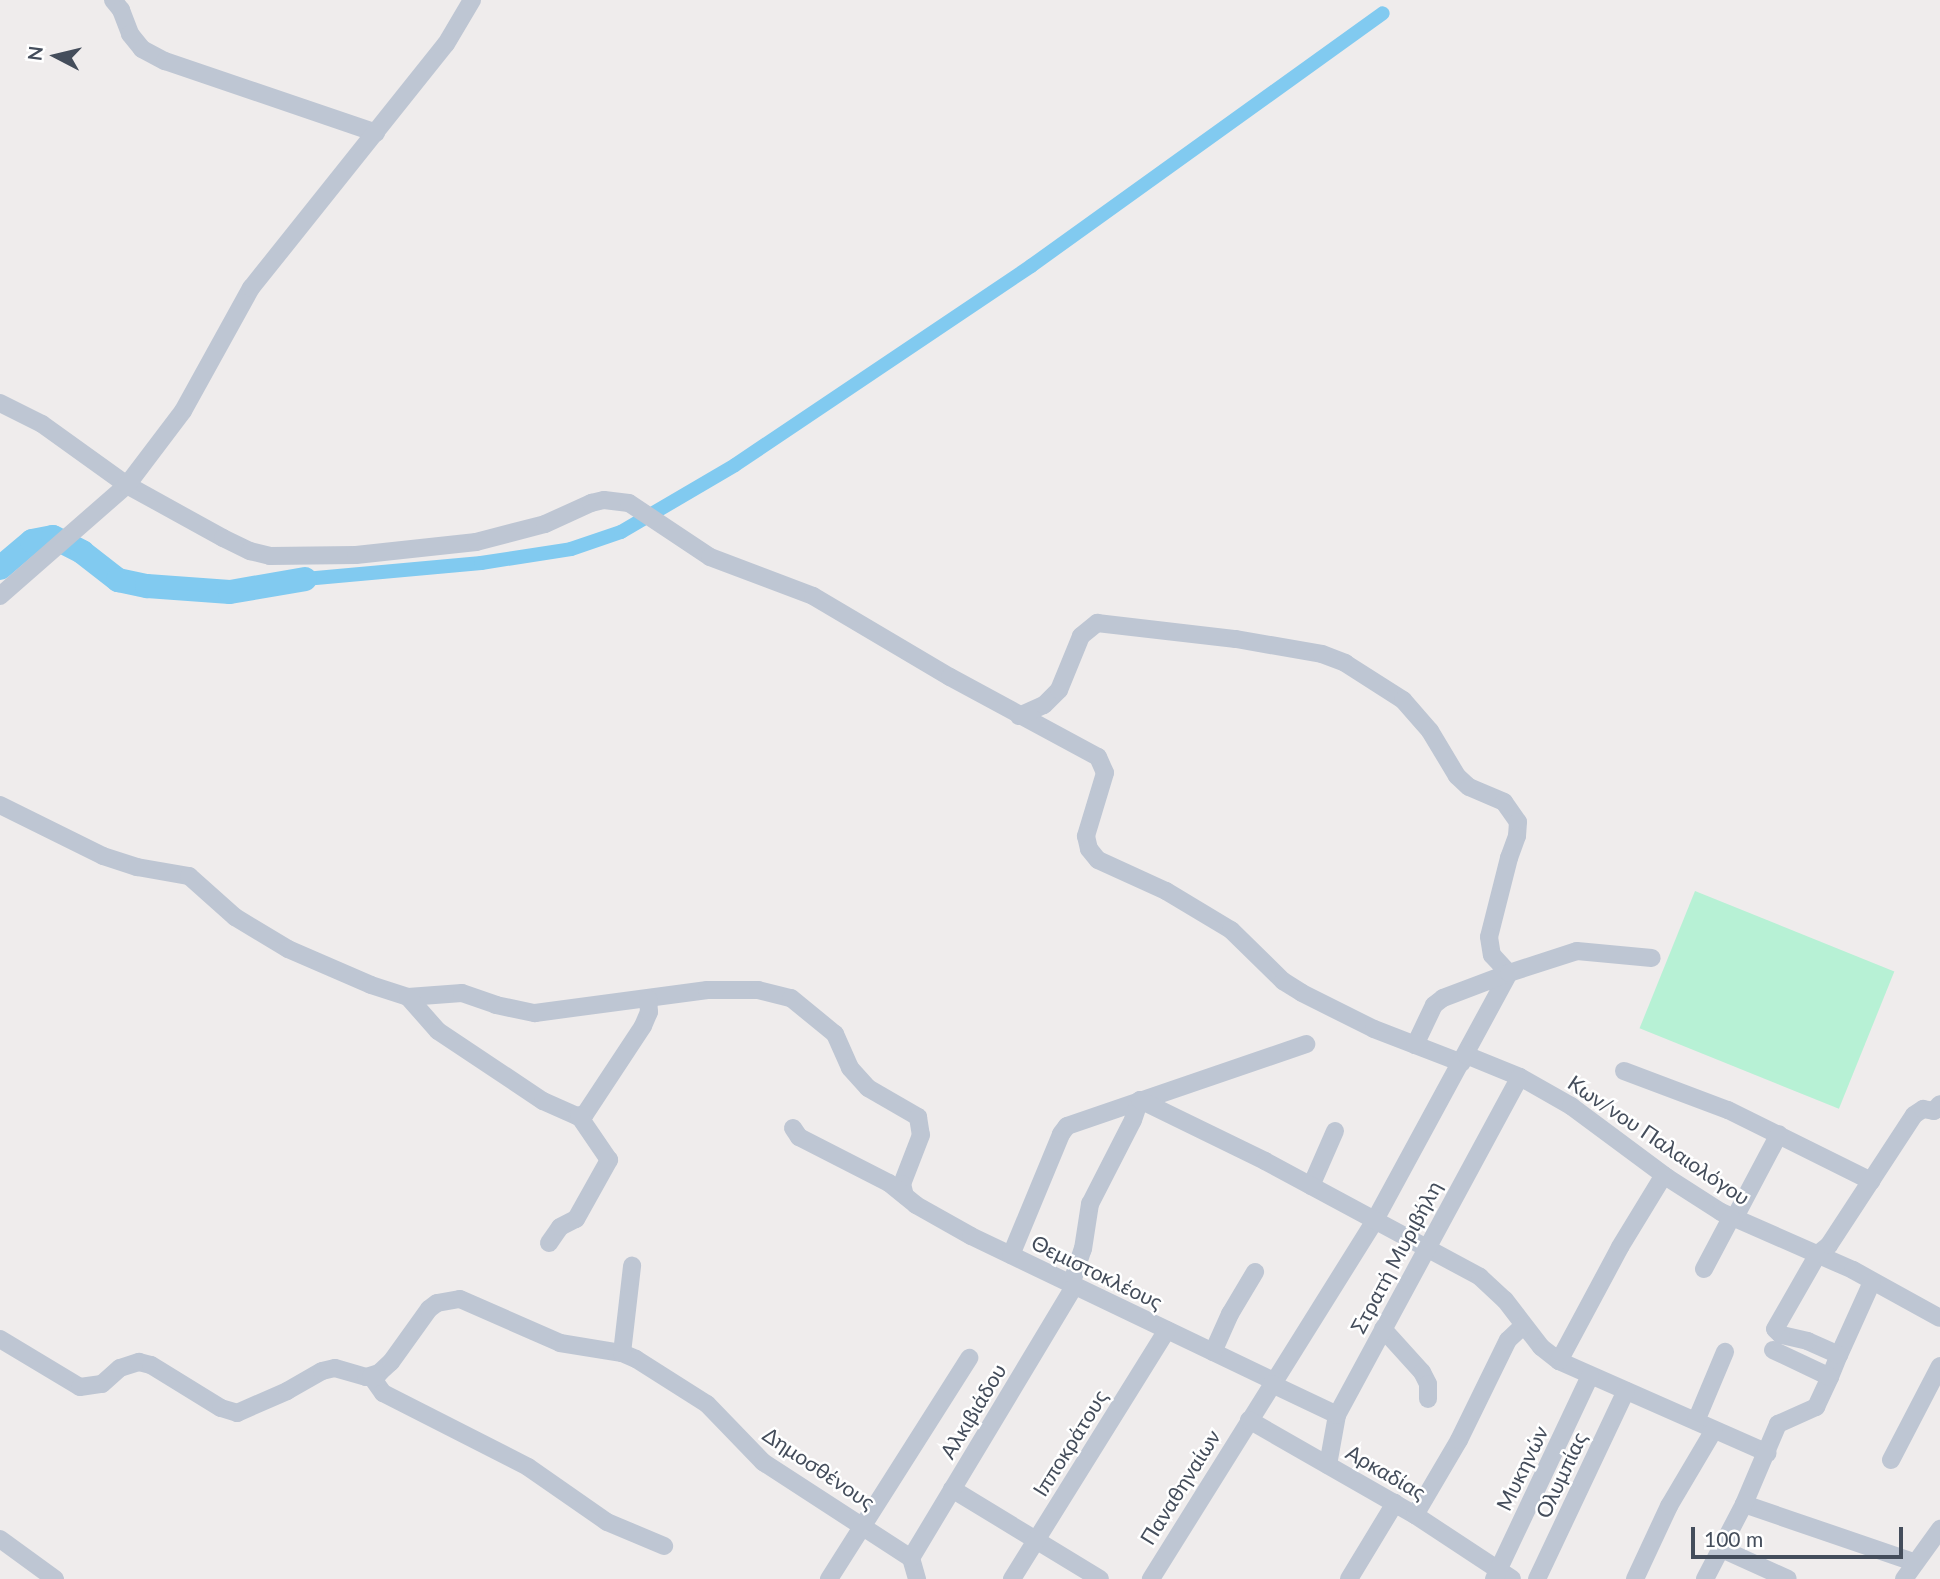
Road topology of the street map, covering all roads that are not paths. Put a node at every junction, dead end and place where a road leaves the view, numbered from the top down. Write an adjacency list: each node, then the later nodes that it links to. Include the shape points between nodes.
1 (113, 0): 3 (street, via 142,49)
2 (472, 0): 3 (street, via 446,44)
3 (376, 133): 5 (street, via 251,288 183,411)
4 (0, 403): 5 (street, via 61,436)
5 (127, 485): 6 (street); 7 (street, via 223,538 270,556 356,555 476,542 545,524 592,503 629,503 729,566 796,588)
6 (0, 596)
7 (1020, 716): 10 (street, via 1044,705 1059,690 1081,636 1097,624 1236,639 1322,654 1345,663 1403,700 1430,731 1457,776 1504,802 1516,817 1517,836 1489,937 1492,955); 14 (street, Κων/νου Παλαιολόγου, via 1103,762 1104,776 1086,834 1096,858 1166,891 1231,930 1283,981 1303,993)
8 (0, 804): 11 (street, via 103,856 190,876 226,910 270,939)
9 (1652, 958): 10 (street, via 1577,950)
10 (1508, 973): 14 (street, via 1443,998 1434,1006); 15 (street, Παναθηναίων)
11 (408, 997): 12 (street, via 462,993 535,1013); 20 (street, via 438,1031 543,1101)
12 (648, 999): 20 (street, via 643,1026 585,1114); 27 (street, via 707,989 758,990 791,998 824,1022 856,1077 918,1117 921,1135 902,1184)
13 (1306, 1044): 18 (street)
14 (1415, 1045): 15 (street, Κων/νου Παλαιολόγου)
15 (1464, 1059): 17 (street, Κων/νου Παλαιολόγου); 29 (street, Παναθηναίων)
16 (1624, 1071): 23 (street)
17 (1520, 1077): 24 (street, Κων/νου Παλαιολόγου, via 1586,1115); 31 (street, Στρατή Μυριβήλη)
18 (1140, 1100): 26 (street); 33 (street, via 1062,1131); 38 (street, Αλκιβιάδου, via 1090,1204)
19 (1940, 1104): 25 (street, via 1934,1111 1923,1109 1914,1115)
20 (579, 1116): 30 (street, via 609,1160 576,1219 560,1227)
21 (793, 1128): 27 (street, Θεμιστοκλέους, via 799,1137 889,1183)
22 (1335, 1131): 26 (street)
23 (1779, 1134): 25 (street); 28 (street)
24 (1664, 1175): 28 (street, Κων/νου Παλαιολόγου); 50 (street)
25 (1871, 1181): 32 (street, via 1829,1245)
26 (1311, 1186): 29 (street)
27 (905, 1196): 33 (street, Θεμιστοκλέους)
28 (1733, 1218): 32 (street, Κων/νου Παλαιολόγου); 35 (street)
29 (1374, 1222): 31 (street); 55 (street, Παναθηναίων)
30 (550, 1242)
31 (1427, 1248): 40 (street, via 1480,1277 1506,1300); 41 (street, Στρατή Μυριβήλη)
32 (1818, 1254): 37 (street, Κων/νου Παλαιολόγου); 48 (street, via 1775,1329)
33 (1011, 1255): 38 (street, Θεμιστοκλέους)
34 (632, 1266): 47 (street)
35 (1704, 1269)
36 (1255, 1272): 45 (street)
37 (1872, 1282): 39 (street, Κων/νου Παλαιολόγου); 48 (street)
38 (1073, 1286): 42 (street, Θεμιστοκλέους); 65 (street, Αλκιβιάδου)
39 (1940, 1318)
40 (1523, 1326): 50 (street); 68 (street, via 1508,1340 1459,1440)
41 (1384, 1329): 57 (street, via 1422,1372); 58 (street, Στρατή Μυριβήλη)
42 (1167, 1330): 45 (street, Θεμιστοκλέους); 72 (street, Ιπποκράτους)
43 (0, 1339): 52 (street, via 80,1387 102,1384 120,1368 139,1362 237,1413 322,1371 335,1368)
44 (1773, 1350): 54 (street)
45 (1213, 1352): 55 (street, Θεμιστοκλέους)
46 (1725, 1352): 60 (street)
47 (622, 1353): 52 (street, Δημοσθένους, via 560,1343 460,1299 449,1299 429,1309 391,1362); 69 (street, Δημοσθένους, via 707,1404 763,1462)
48 (1839, 1355): 54 (street)
49 (969, 1358): 69 (street)
50 (1559, 1361): 53 (street)
51 (1940, 1366): 63 (street)
52 (371, 1376): 73 (street, via 383,1393 527,1467 607,1522)
53 (1590, 1376): 56 (street); 77 (street, Μυκηνών)
54 (1830, 1377): 62 (street, via 1816,1407 1778,1424)
55 (1273, 1382): 58 (street, Θεμιστοκλέους); 59 (street, Παναθηναίων)
56 (1626, 1391): 60 (street); 85 (street, Ολυμπίας)
57 (1428, 1399)
58 (1337, 1415): 64 (street, Στρατή Μυριβήλη)
59 (1248, 1420): 64 (street, Αρκαδίας); 78 (street, Παναθηναίων)
60 (1696, 1421): 61 (street)
61 (1714, 1430): 62 (street); 86 (street, via 1669,1506)
62 (1768, 1453): 67 (street)
63 (1891, 1460)
64 (1328, 1465): 66 (street, Αρκαδίας)
65 (952, 1489): 72 (street); 75 (street, Αλκιβιάδου)
66 (1395, 1503): 68 (street, Αρκαδίας); 84 (street)
67 (1744, 1504): 74 (street); 76 (street)
68 (1415, 1515): 77 (street, Αρκαδίας)
69 (864, 1525): 75 (street, Δημοσθένους); 80 (street)
70 (1939, 1532): 76 (street)
71 (0, 1539): 79 (street)
72 (1037, 1540): 82 (street, Ιπποκράτους); 83 (street)
73 (664, 1546)
74 (1722, 1549): 87 (street); 88 (street)
75 (911, 1558): 81 (street)
76 (1913, 1562): 89 (street)
77 (1501, 1576)
78 (1157, 1577)
79 (55, 1579)
80 (829, 1579)
81 (917, 1579)
82 (1012, 1579)
83 (1100, 1579)
84 (1349, 1579)
85 (1537, 1579)
86 (1635, 1579)
87 (1705, 1579)
88 (1788, 1579)
89 (1904, 1579)

